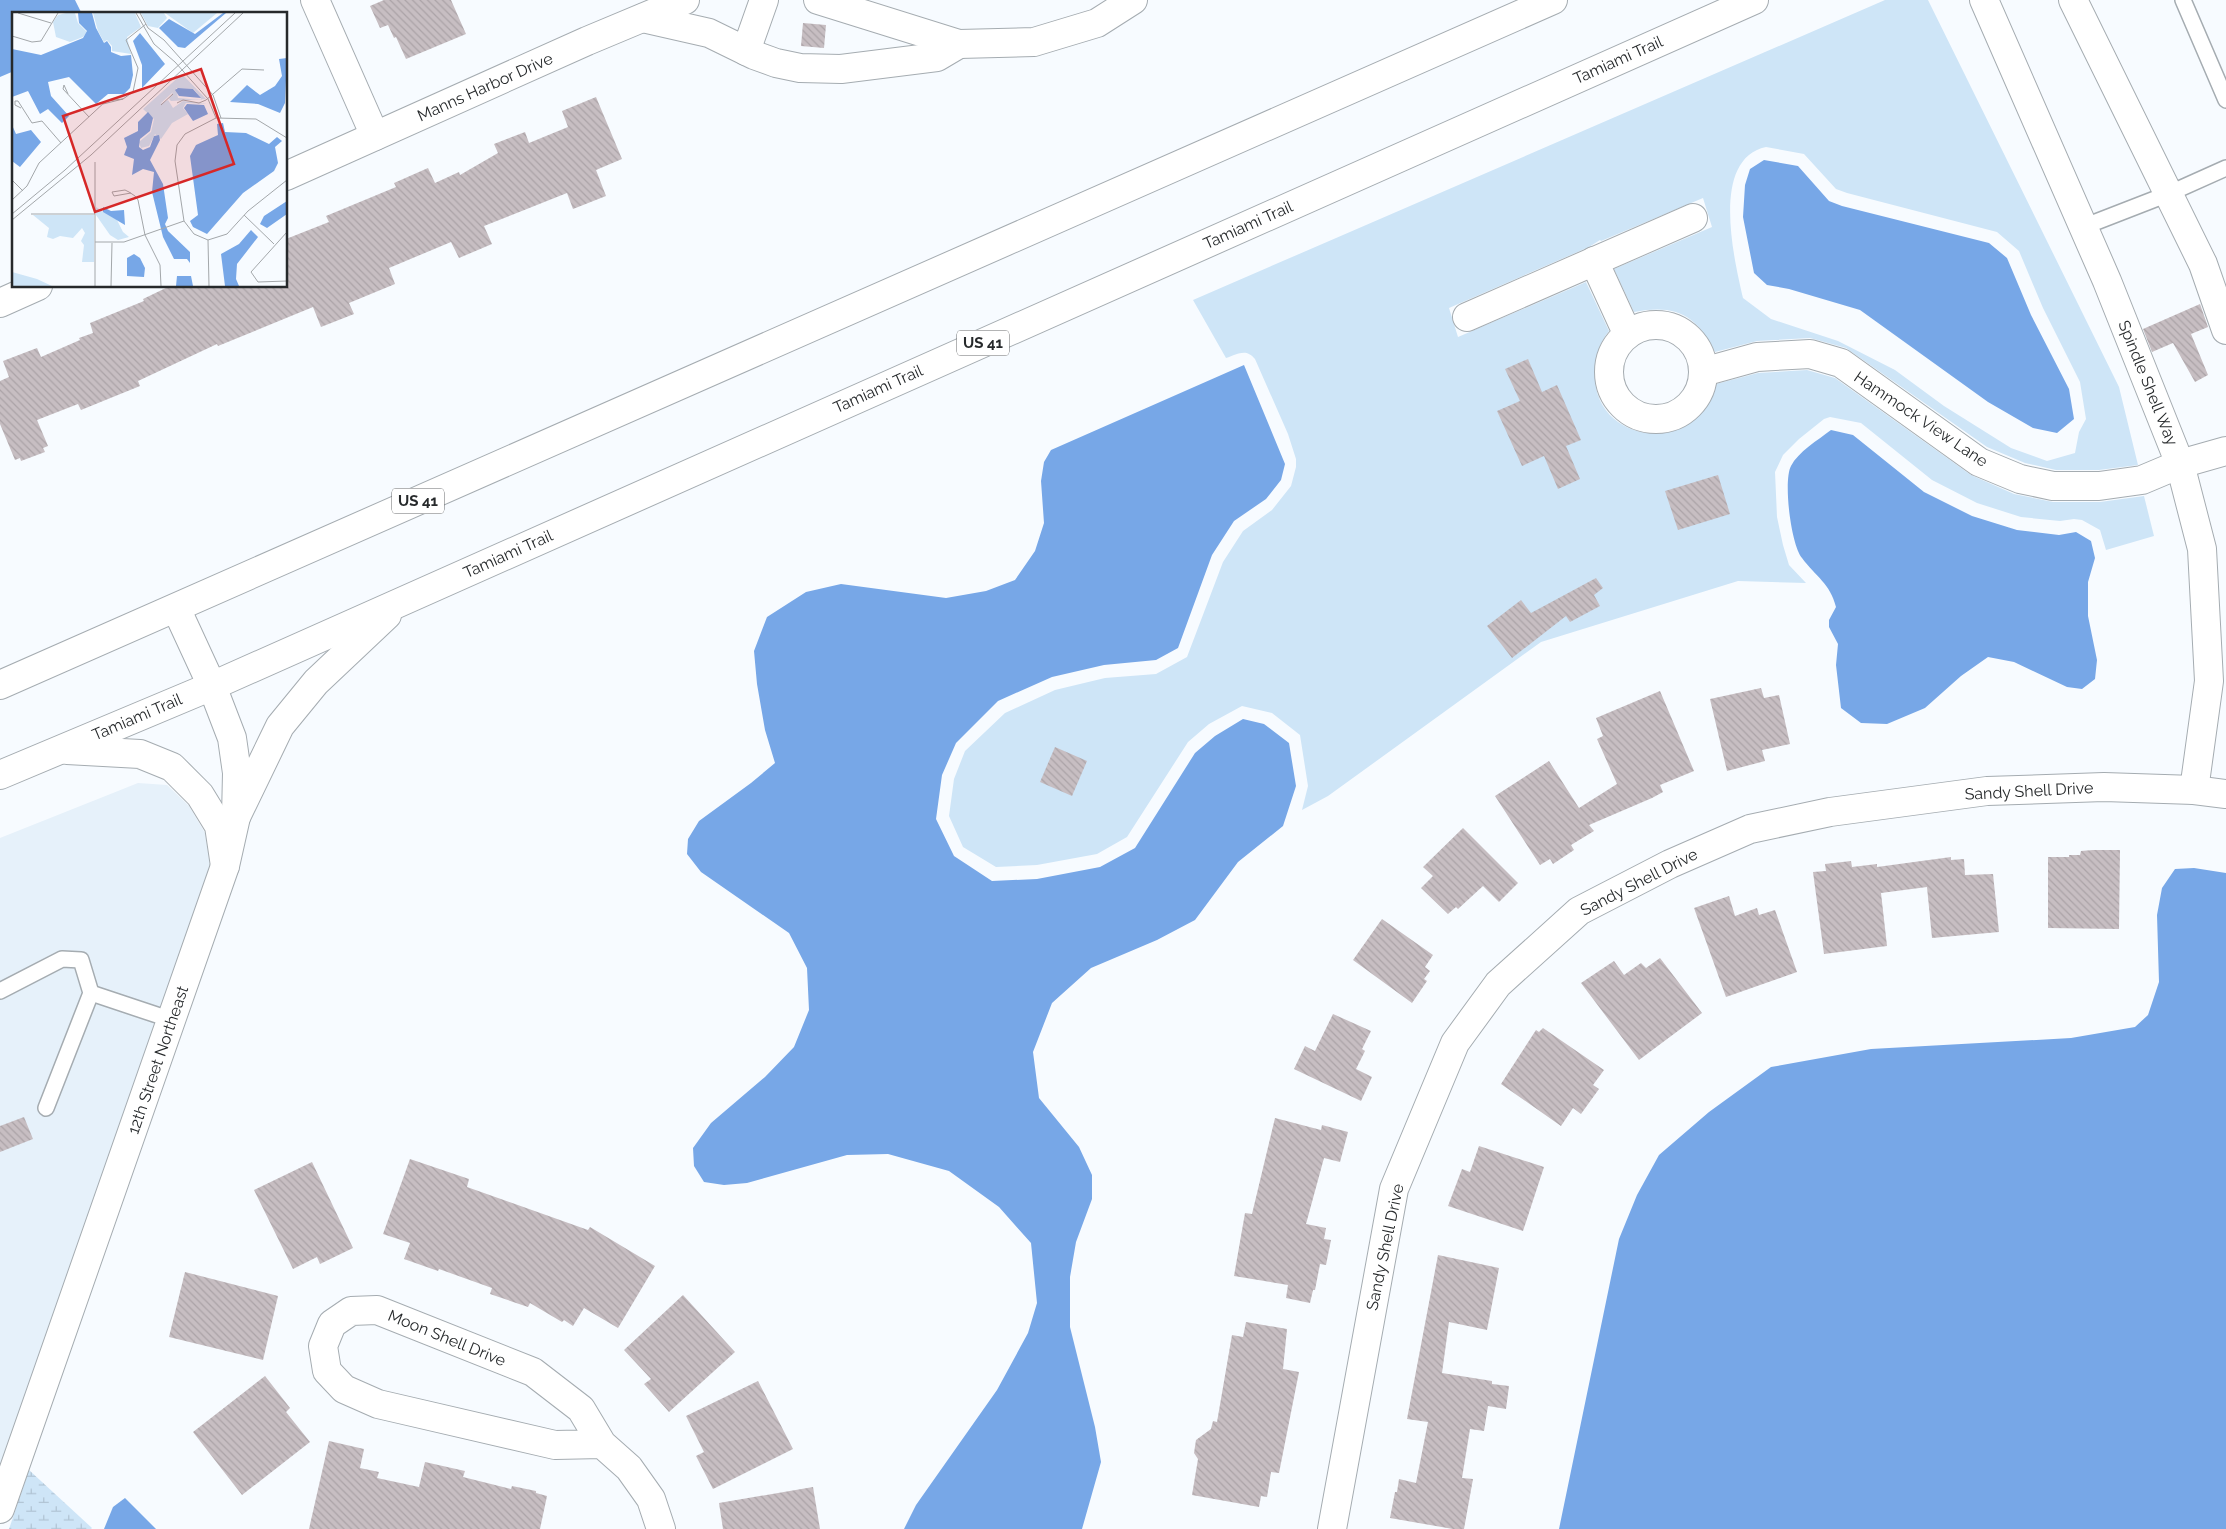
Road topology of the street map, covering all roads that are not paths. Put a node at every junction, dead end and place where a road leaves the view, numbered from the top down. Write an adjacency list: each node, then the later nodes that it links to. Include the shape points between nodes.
1 (315, 0): 15 (street)
2 (684, 0): 11 (street, Manns Harbor Drive)
3 (764, 0): 13 (street)
4 (818, 0): 12 (street)
5 (1133, 0): 12 (street, via 1097,23 1034,42)
6 (1553, 0): 31 (street, US 41)
7 (1754, 0): 30 (street, Tamiami Trail / US 41)
8 (1984, 0): 20 (street, Spindle Shell Way)
9 (2073, 0): 18 (street)
10 (2183, 0): 14 (lane)
11 (643, 18): 13 (street, via 709,33); 15 (street, Manns Harbor Drive)
12 (959, 44): 13 (street, via 938,57 841,69 800,68)
13 (746, 51)
14 (2226, 100)
15 (375, 136): 17 (street, Manns Harbor Drive)
16 (2226, 168): 18 (lane)
17 (288, 175)
18 (2168, 194): 20 (lane); 25 (street, via 2203,264)
19 (1693, 218): 21 (street)
20 (2083, 227): 29 (street, Spindle Shell Way)
21 (1594, 261): 24 (street); 26 (street)
22 (34, 288): 23 (street)
23 (0, 303)
24 (1467, 317)
25 (2226, 330)
26 (1627, 333): 27 (street, via 1655,324 1670,326 1694,344 1701,357); 27 (street, via 1616,345 1608,375 1620,404 1633,413 1660,419 1685,410 1695,399)
27 (1703, 372): 29 (street, Hammock View Lane, via 1757,357 1810,354 1841,364 1979,462 2020,479 2053,486 2099,486 2142,480)
28 (2226, 451): 29 (street, Hammock View Lane)
29 (2180, 464): 36 (street, Spindle Shell Way, via 2202,549 2209,682)
30 (402, 601): 33 (street, Tamiami Trail / US 41); 38 (street, via 316,682 280,726)
31 (176, 608): 32 (street, US 41); 33 (street, 12th Street Northeast)
32 (0, 685)
33 (212, 686): 34 (street, Tamiami Trail / US 41); 38 (street, 12th Street Northeast, via 232,738 237,774)
34 (60, 750): 35 (street, Tamiami Trail / US 41); 39 (street, via 140,754 172,767 200,795 219,826)
35 (0, 775)
36 (2194, 790): 37 (street, Sandy Shell Drive); 47 (street, Sandy Shell Drive, via 2104,787 1987,791 1830,812 1750,829 1670,864 1579,911 1498,984 1455,1043 1394,1189)
37 (2226, 794)
38 (236, 817): 39 (street, 12th Street Northeast)
39 (225, 866): 42 (street, 12th Street Northeast)
40 (0, 991): 41 (lane, via 62,959 81,960)
41 (91, 993): 42 (lane); 43 (lane)
42 (172, 1020): 45 (street, 12th Street Northeast)
43 (46, 1108)
44 (602, 1444): 44 (street, Moon Shell Drive, via 581,1409 533,1372 377,1310 351,1311 332,1324 323,1346 327,1371 344,1389 378,1404 555,1445); 46 (street, Moon Shell Drive, via 629,1468 651,1499)
45 (0, 1509)
46 (661, 1529)
47 (1332, 1529)

